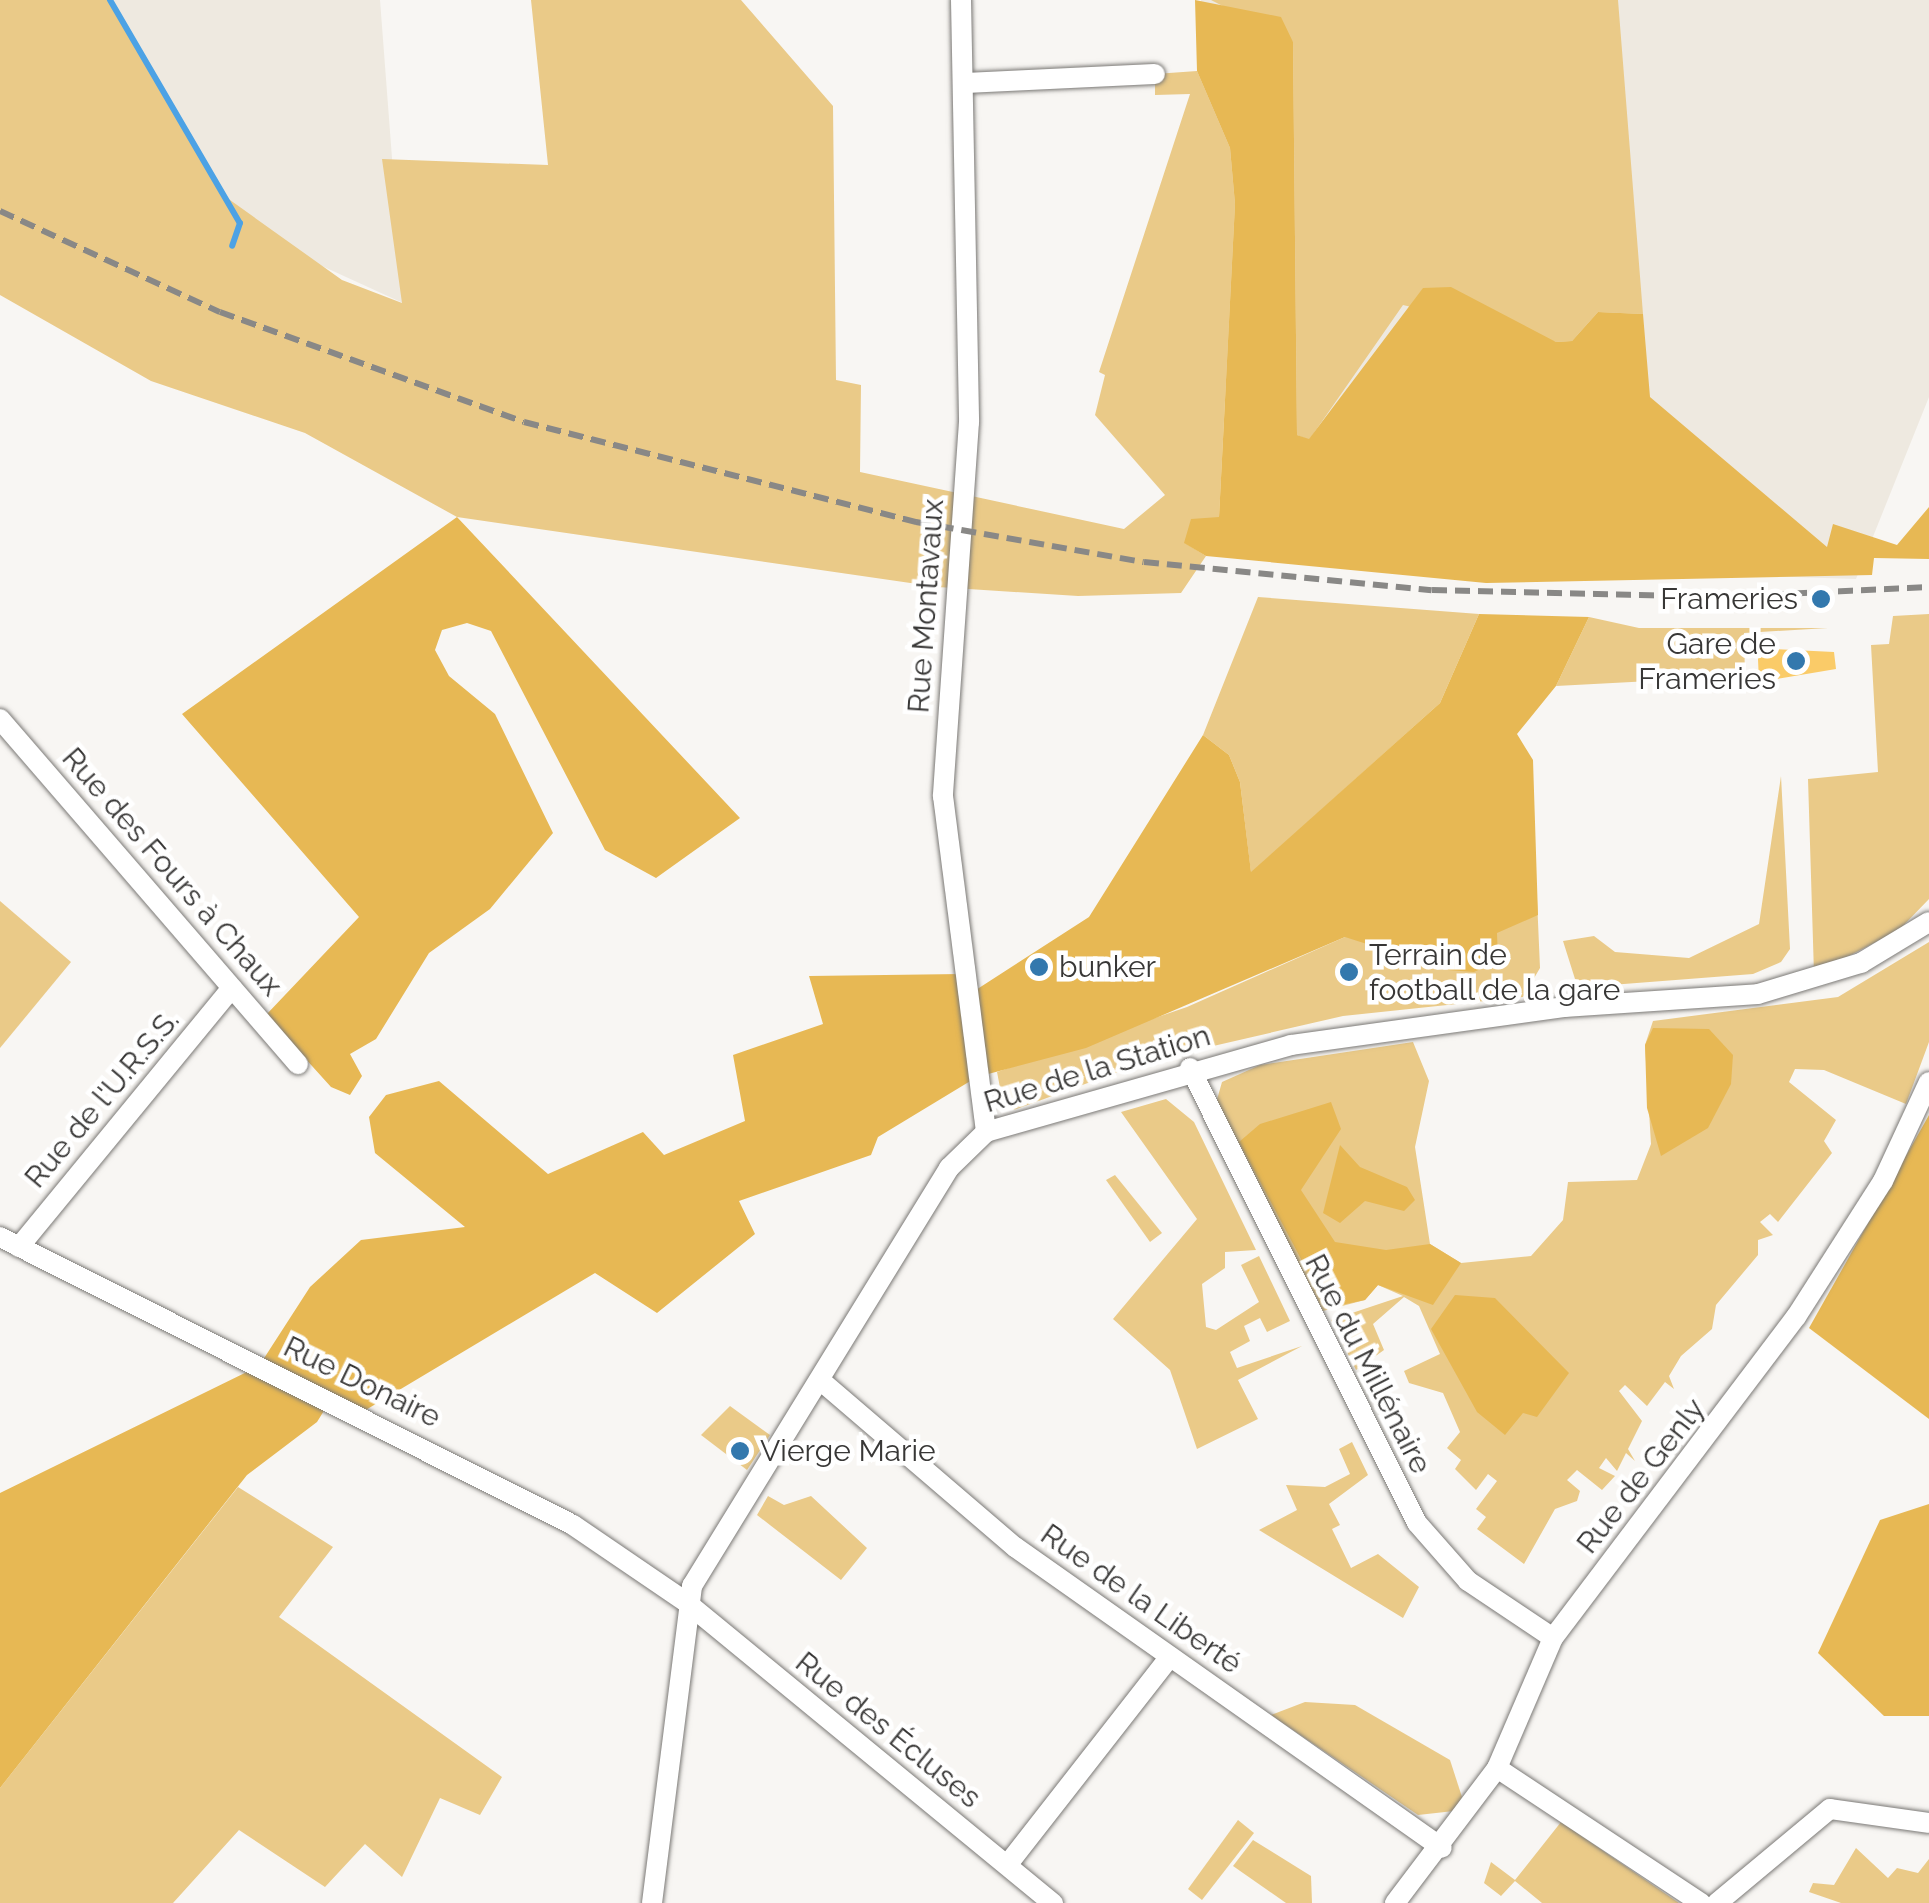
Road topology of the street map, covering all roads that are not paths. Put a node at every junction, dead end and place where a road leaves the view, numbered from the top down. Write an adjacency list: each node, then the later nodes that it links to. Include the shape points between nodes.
1 (961, 0): 3 (street, Rue Montavaux)
2 (1154, 74): 3 (street)
3 (964, 83): 12 (street, Rue Montavaux, via 969,422 944,796)
4 (0, 719): 8 (street, Rue des Fours à Chaux)
5 (1929, 910): 7 (street)
6 (1929, 922): 7 (street)
7 (1898, 941): 10 (street, Rue de la Station, via 1808,983 1538,1011)
8 (232, 988): 9 (street, Rue des Fours à Chaux); 13 (street, Rue de l'U.R.S.S.)
9 (298, 1064)
10 (1190, 1068): 12 (street, Rue de la Station, via 1050,1120); 16 (street, Rue du Millénaire, via 1417,1524 1468,1581)
11 (1929, 1082): 16 (street, Rue de Genly, via 1883,1181 1796,1316)
12 (986, 1132): 14 (street, Rue de la Station, via 949,1168)
13 (9, 1242): 15 (street, Rue Donaire, via 515,1490)
14 (820, 1380): 15 (street, Rue de la Station); 17 (street, Rue de la Liberté, via 1015,1547)
15 (686, 1602): 21 (street, Rue des Écluses); 22 (street)
16 (1553, 1638): 18 (street, Rue de Genly)
17 (1170, 1657): 20 (street, Rue de la Liberté); 21 (street)
18 (1496, 1768): 20 (street, Rue de Genly); 25 (street)
19 (1929, 1823): 26 (street, via 1830,1809)
20 (1442, 1848): 24 (street, Rue de Genly)
21 (1008, 1864): 23 (street, Rue des Écluses)
22 (652, 1903)
23 (1053, 1903)
24 (1396, 1903)
25 (1701, 1903)
26 (1718, 1903)

